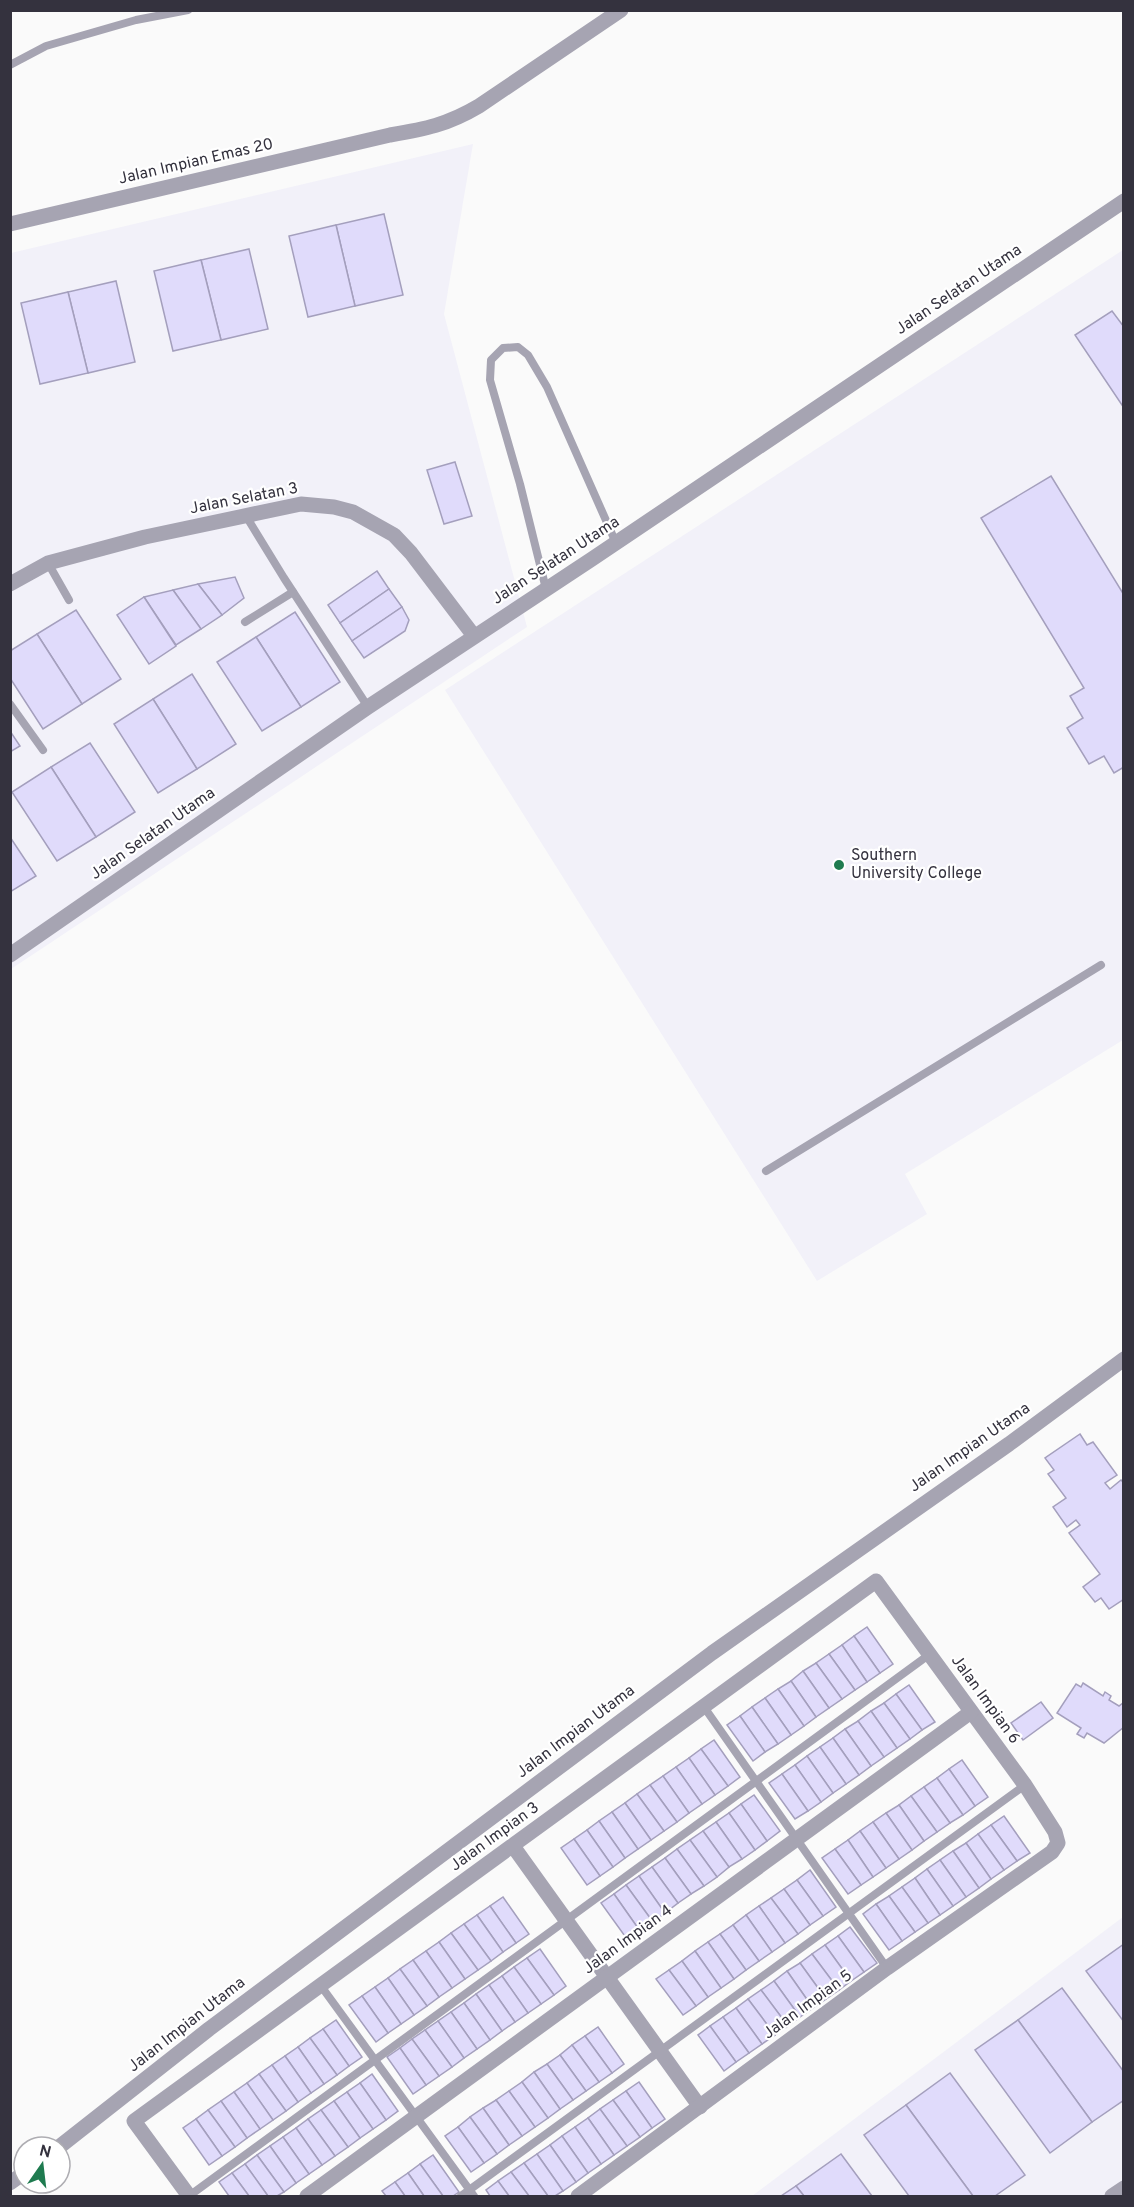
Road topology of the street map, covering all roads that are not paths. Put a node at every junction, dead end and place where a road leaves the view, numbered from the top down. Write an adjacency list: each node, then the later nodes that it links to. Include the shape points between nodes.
1 (188, 10): 3 (lane, via 136,20 46,46)
2 (621, 10): 5 (street, Jalan Impian Emas 20, via 458,119)
3 (10, 65)
4 (1124, 201): 7 (street, Jalan Selatan Utama)
5 (10, 224)
6 (246, 514): 8 (street, Jalan Selatan 3); 11 (lane); 14 (street, Jalan Selatan 3, via 301,504 354,512 394,536 411,553)
7 (616, 543): 10 (street, Jalan Selatan Utama); 10 (lane, via 547,387 528,355 518,347 503,348 491,360 490,380)
8 (48, 563): 9 (street, Jalan Selatan 3); 12 (lane)
9 (10, 584)
10 (546, 589): 14 (street, Jalan Selatan Utama)
11 (293, 592): 13 (lane); 16 (lane)
12 (69, 600)
13 (244, 622)
14 (474, 636): 16 (street, Jalan Selatan Utama)
15 (10, 704): 17 (lane)
16 (368, 707): 18 (street, Jalan Selatan Utama)
17 (43, 750)
18 (10, 955)
19 (1101, 965): 20 (lane)
20 (766, 1171)
21 (1124, 1359): 40 (street, Jalan Impian Utama, via 712,1653)
22 (876, 1581): 23 (street, Jalan Impian 6); 24 (street, Jalan Impian 3)
23 (930, 1654): 25 (street, Jalan Impian 6); 26 (lane)
24 (704, 1707): 26 (lane); 30 (street, Jalan Impian 3)
25 (971, 1712): 27 (street, Jalan Impian 6); 28 (street, Jalan Impian 4)
26 (756, 1781): 28 (lane); 32 (lane)
27 (1025, 1785): 29 (street, Jalan Impian 6); 31 (lane)
28 (797, 1839): 31 (lane); 34 (street, Jalan Impian 4)
29 (1058, 1843): 33 (street, Jalan Impian 5, via 1052,1852)
30 (513, 1846): 32 (street); 35 (street, Jalan Impian 3)
31 (849, 1914): 33 (lane); 36 (lane)
32 (566, 1920): 34 (street); 37 (lane)
33 (888, 1968): 38 (street, Jalan Impian 5)
34 (607, 1978): 36 (street); 39 (street, Jalan Impian 4)
35 (321, 1986): 37 (lane); 43 (street, Jalan Impian 3, via 134,2121)
36 (660, 2052): 38 (street); 42 (lane)
37 (375, 2060): 39 (lane); 43 (lane)
38 (700, 2107): 46 (street, Jalan Impian 5)
39 (416, 2117): 42 (lane); 44 (street, Jalan Impian 4)
40 (72, 2137)
41 (1124, 2188): 47 (street)
42 (472, 2193): 45 (lane)
43 (189, 2196)
44 (307, 2196)
45 (461, 2196)
46 (578, 2196)
47 (1112, 2196)

